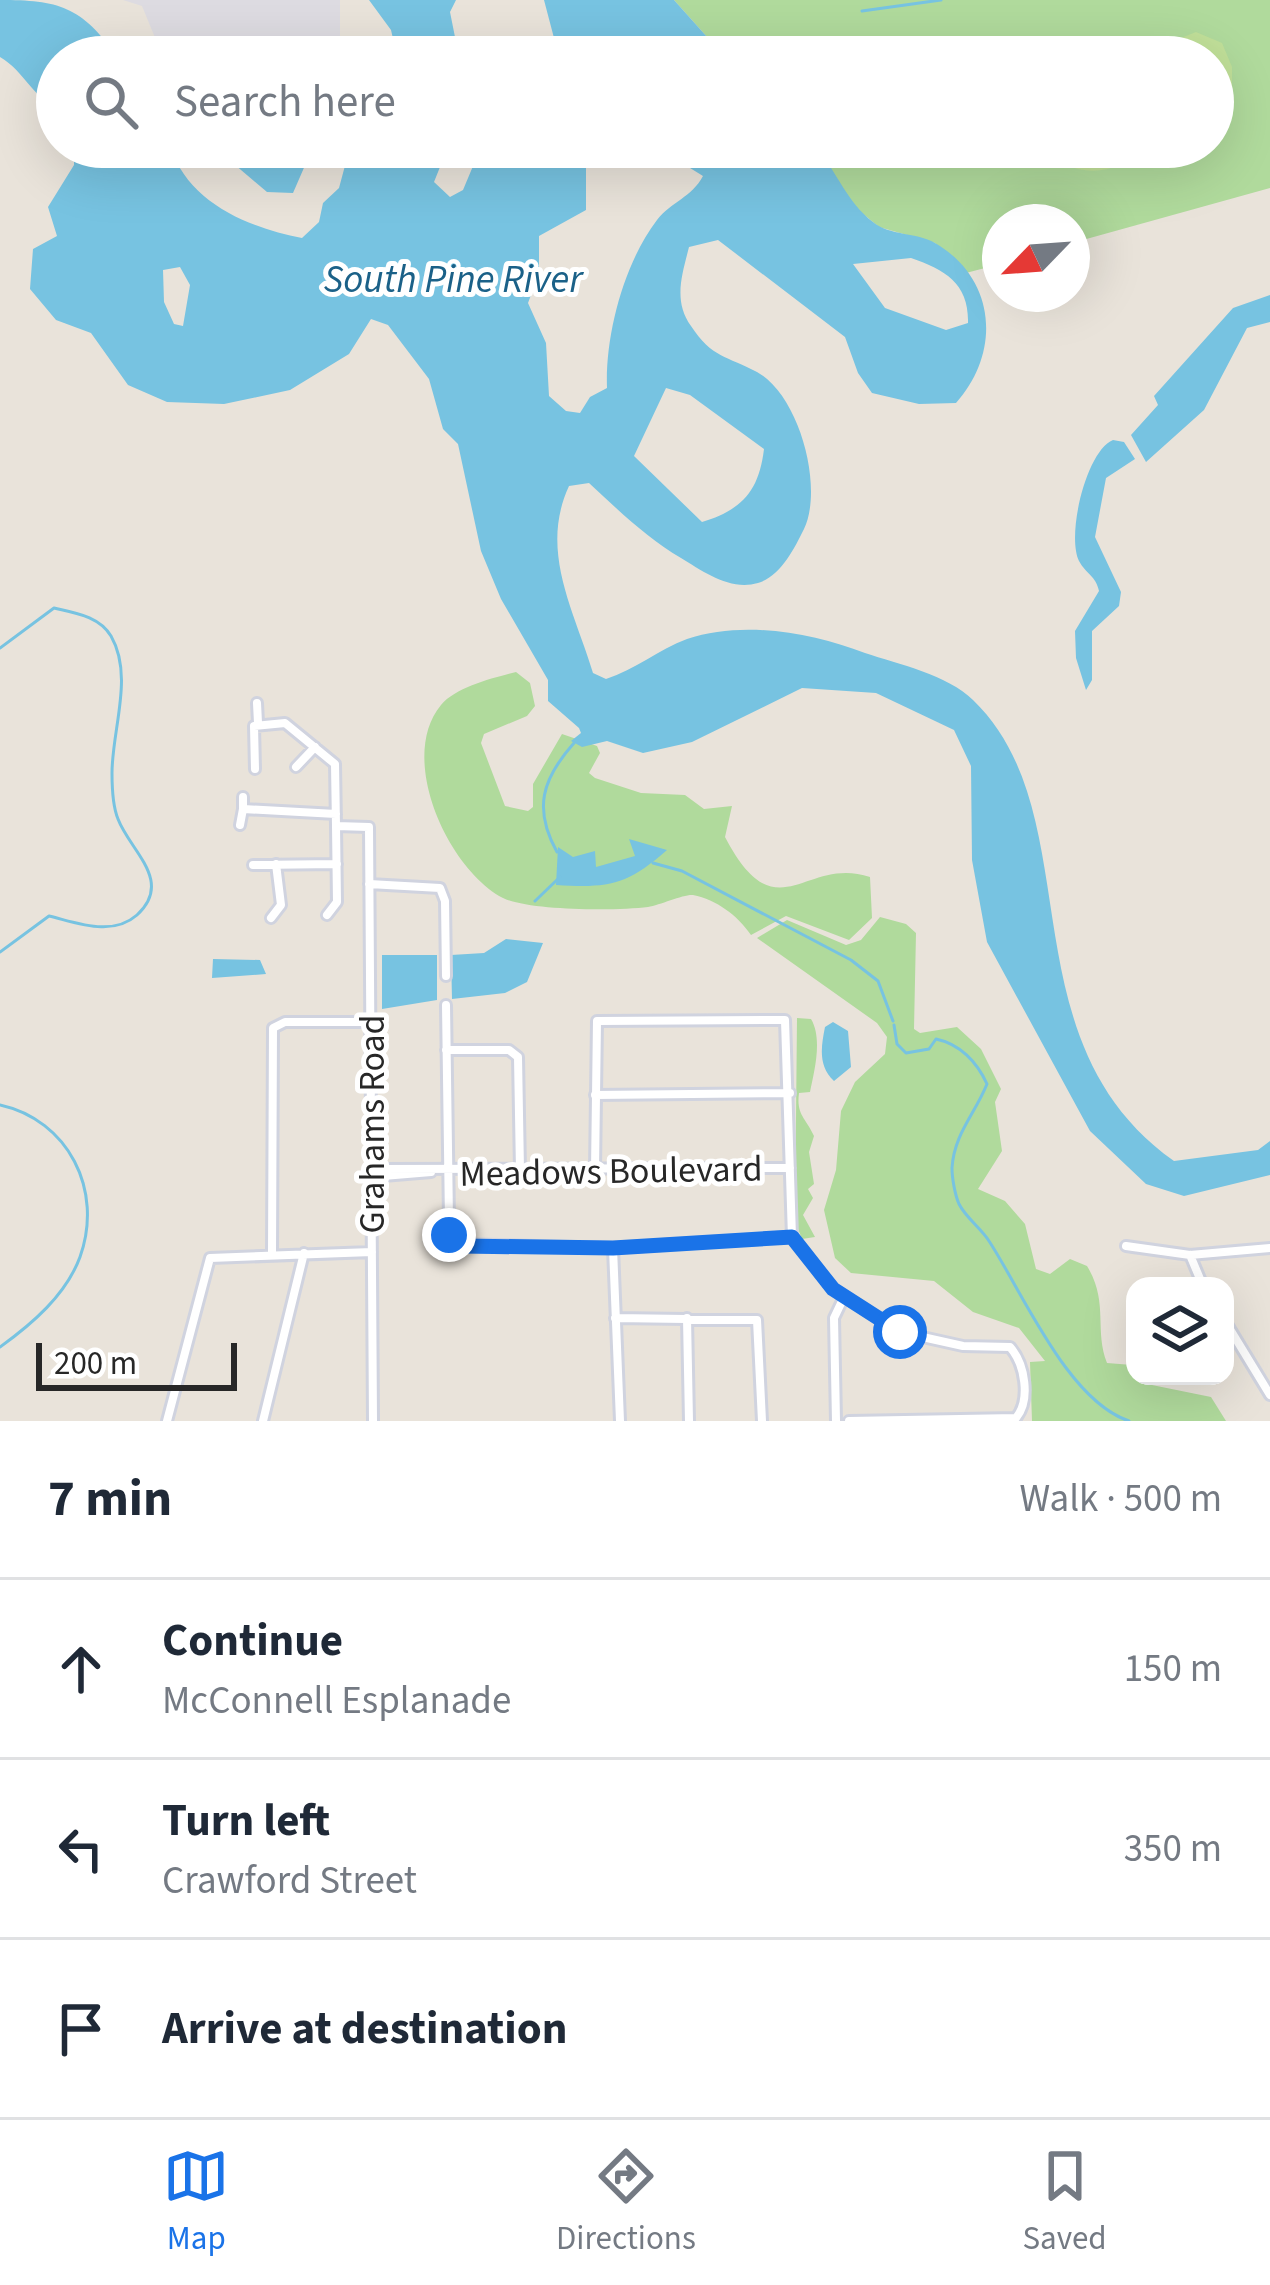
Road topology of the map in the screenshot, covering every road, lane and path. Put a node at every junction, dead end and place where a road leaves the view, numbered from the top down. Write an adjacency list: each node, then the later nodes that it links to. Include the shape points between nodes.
1 (257, 704): 2 (street)
2 (258, 723): 3 (street, via 285,723); 5 (street)
3 (315, 747): 4 (street); 8 (street, via 335,764)
4 (296, 766)
5 (255, 769)
6 (243, 796): 7 (street)
7 (243, 809): 8 (street); 9 (street)
8 (336, 814): 10 (street)
9 (240, 825)
10 (336, 826): 12 (street); 14 (street, Grahams Road, via 368,827)
11 (276, 864): 12 (street); 13 (street); 16 (street, via 281,905)
12 (337, 864): 15 (street, via 337,902)
13 (253, 865)
14 (369, 884): 17 (street, via 440,888); 19 (street, Grahams Road)
15 (327, 915)
16 (272, 918)
17 (446, 976)
18 (446, 1005): 20 (street)
19 (370, 1022): 27 (street, Grahams Road); 33 (street, via 277,1024 271,1034)
20 (446, 1050): 25 (street, via 509,1050 518,1057); 26 (street)
21 (790, 1093): 22 (street); 22 (street, via 785,1020 743,1016 600,1019 593,1029); 23 (street)
22 (595, 1095): 24 (street)
23 (790, 1168): 24 (street, Meadows Boulevard); 28 (street)
24 (595, 1170): 25 (street, Meadows Boulevard)
25 (520, 1171): 26 (street, Meadows Boulevard)
26 (448, 1172): 27 (street, Meadows Boulevard); 30 (street, via 456,1244)
27 (371, 1173): 32 (street, Grahams Road)
28 (792, 1237): 30 (street); 37 (street)
29 (1126, 1246): 35 (street)
30 (613, 1248): 38 (street)
31 (1270, 1248): 35 (street)
32 (372, 1252): 34 (street); 45 (street, Grahams Road)
33 (272, 1253): 34 (street); 43 (street, via 207,1262)
34 (304, 1253): 44 (street)
35 (1190, 1255): 36 (street)
36 (1199, 1277)
37 (844, 1297): 42 (street, via 910,1336 1010,1347 1022,1366 1016,1418); 49 (street, via 834,1318)
38 (615, 1318): 39 (street); 46 (street)
39 (687, 1318): 47 (street); 48 (street, via 757,1320)
40 (1234, 1336): 41 (street)
41 (1270, 1395)
42 (934, 1420): 50 (street)
43 (167, 1421)
44 (263, 1421)
45 (373, 1421)
46 (620, 1421)
47 (689, 1421)
48 (763, 1421)
49 (836, 1421)
50 (849, 1421)

